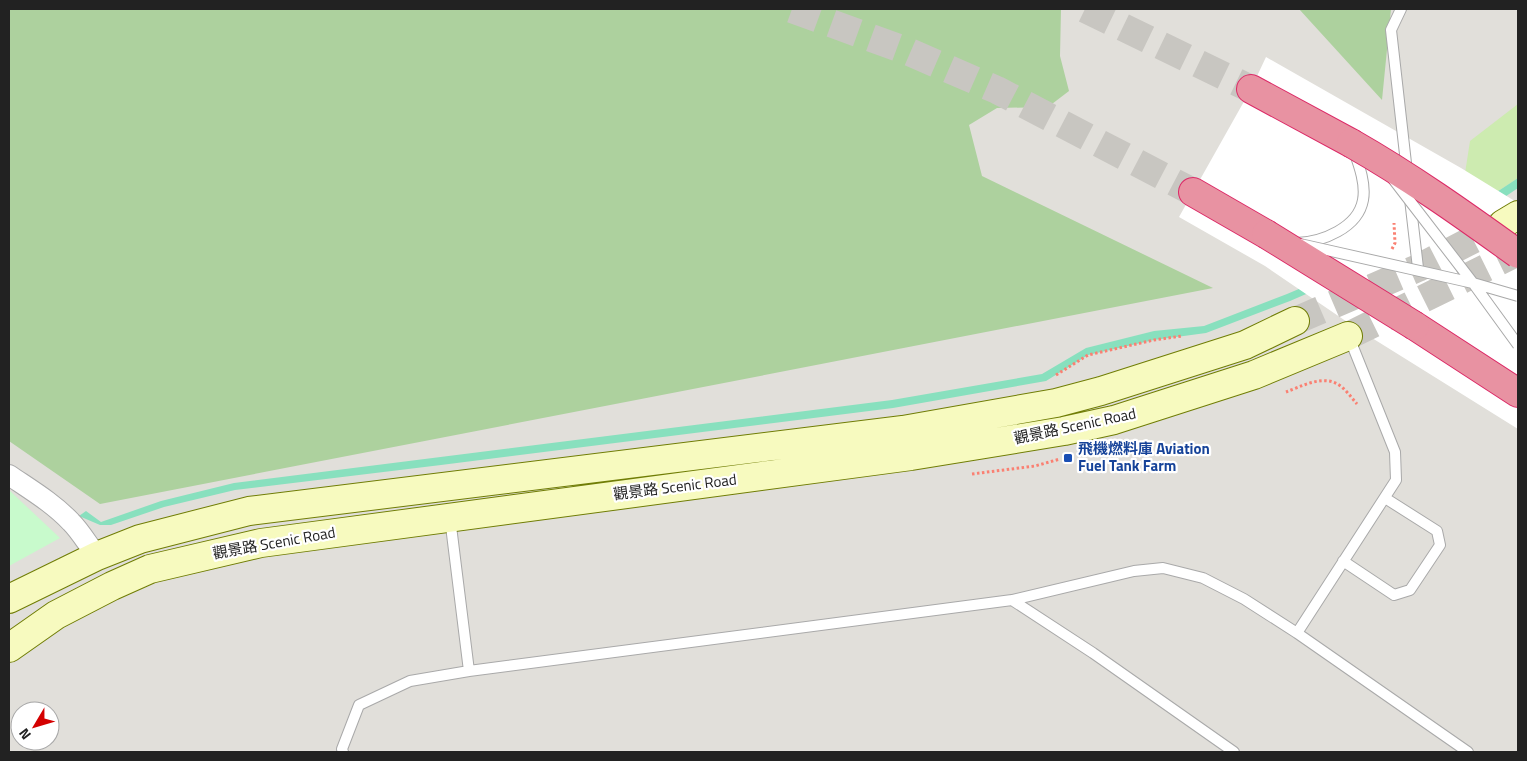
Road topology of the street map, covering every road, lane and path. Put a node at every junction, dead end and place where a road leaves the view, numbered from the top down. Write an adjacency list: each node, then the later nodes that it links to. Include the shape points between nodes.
1 (1402, 9): 11 (lane, via 1391,30)
2 (1251, 89): 3 (highway)
3 (1351, 143): 4 (highway, bridge); 8 (lane, bridge, via 1363,183 1364,199 1360,211 1339,231 1322,239)
4 (1375, 156): 10 (highway, bridge); 12 (lane, bridge)
5 (1193, 192): 7 (highway)
6 (1394, 223): 9 (path)
7 (1266, 234): 8 (lane, bridge); 19 (highway, bridge)
8 (1298, 243): 12 (lane, bridge)
9 (1395, 243)
10 (1518, 254)
11 (1418, 268)
12 (1473, 283): 13 (lane, bridge); 17 (lane, bridge)
13 (1518, 296)
14 (1295, 321): 23 (main road, 觀景路 Scenic Road, via 1245,345 1056,403 903,430 249,511 140,539)
15 (1189, 336): 18 (path, via 1154,340 1088,355)
16 (1348, 336): 21 (lane, via 1395,452 1396,480); 22 (main road, 觀景路 Scenic Road, via 1220,387 1114,420 1064,431 902,458)
17 (1518, 345)
18 (1055, 376)
19 (1518, 393)
20 (9, 475): 23 (street, via 72,522)
21 (1385, 498): 24 (lane); 24 (lane, via 1437,531 1440,545 1410,590 1394,595)
22 (449, 517): 28 (main road, 觀景路 Scenic Road, via 261,543 150,568 56,614); 29 (lane)
23 (97, 556): 25 (main road, 觀景路 Scenic Road)
24 (1343, 561): 27 (lane)
25 (9, 599)
26 (1012, 600): 27 (lane, via 1134,571 1163,568 1203,578 1244,599); 29 (lane); 31 (lane)
27 (1296, 633): 32 (lane)
28 (9, 648)
29 (469, 671): 30 (lane, via 410,681 359,705)
30 (343, 752)
31 (1234, 752)
32 (1468, 752)

